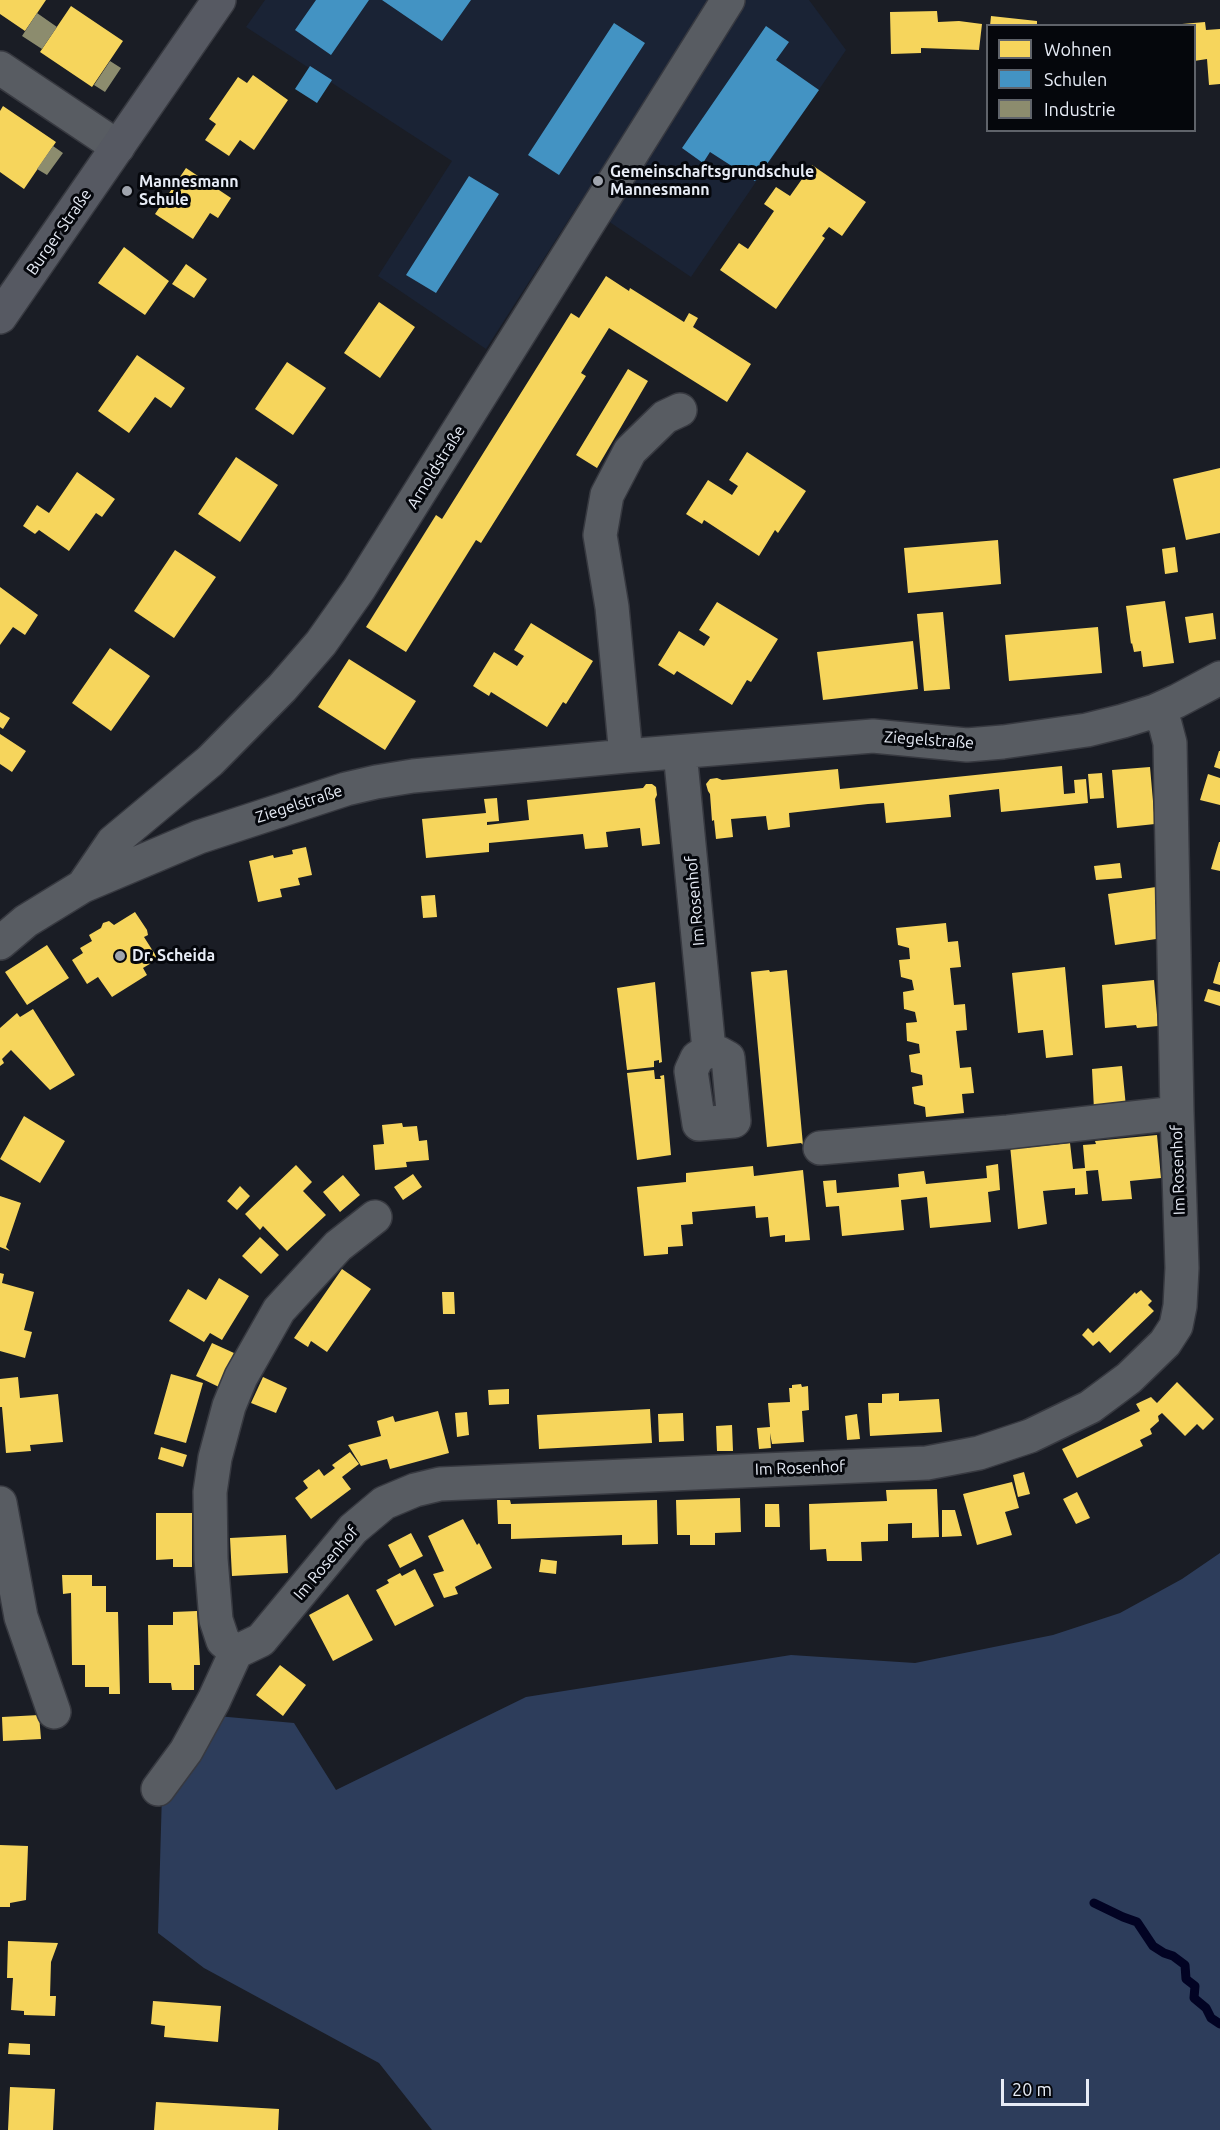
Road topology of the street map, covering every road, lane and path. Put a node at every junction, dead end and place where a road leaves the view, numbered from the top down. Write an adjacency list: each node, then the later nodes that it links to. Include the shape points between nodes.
1 (219, 0): 4 (main road, Burger Straße)
2 (728, 0): 11 (street, Arnoldstraße, via 366,579 321,643 210,761 113,842)
3 (0, 68): 4 (street)
4 (118, 147): 5 (main road, Burger Straße)
5 (0, 317)
6 (680, 410): 10 (street, via 665,417 630,451 607,495 600,535 612,607)
7 (1220, 678): 8 (street, Ziegelstraße)
8 (1155, 711): 9 (street, Ziegelstraße, via 1088,730 1003,742 967,745 873,736); 14 (street, Im Rosenhof, via 1165,724 1170,743)
9 (680, 752): 10 (street, Ziegelstraße); 13 (street, Im Rosenhof)
10 (626, 756): 11 (street, Ziegelstraße, via 413,776 346,789 199,837)
11 (83, 886): 12 (street, Ziegelstraße, via 26,921)
12 (0, 943)
13 (709, 1050)
14 (1176, 1113): 15 (street, Im Rosenhof); 18 (street, Im Rosenhof, via 1182,1268 1176,1326 1165,1343 1129,1378 1089,1407 1030,1436 978,1453 927,1463 450,1484 415,1490 372,1511 261,1640)
15 (820, 1148)
16 (375, 1217): 18 (street, via 338,1246 279,1310 229,1406 210,1492 211,1559 216,1620 223,1641)
17 (0, 1503): 19 (street, via 21,1617)
18 (236, 1652): 20 (street, via 186,1751)
19 (54, 1712)
20 (158, 1789)

